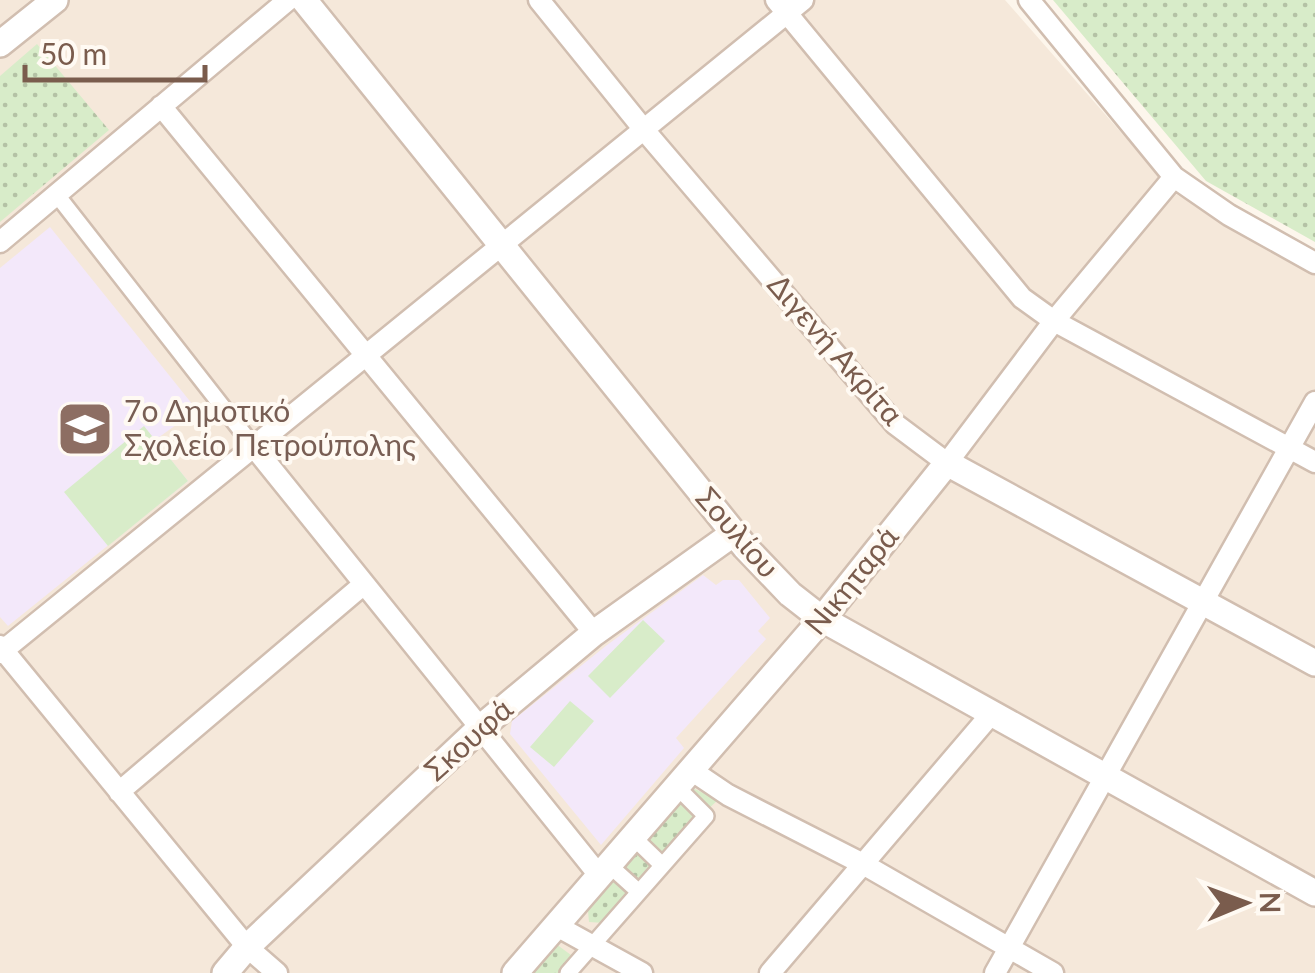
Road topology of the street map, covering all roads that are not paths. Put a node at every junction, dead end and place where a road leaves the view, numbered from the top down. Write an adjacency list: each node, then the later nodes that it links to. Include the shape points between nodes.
1 (55, 0): 7 (street)
2 (288, 0): 8 (street)
3 (304, 0): 13 (street, Σουλίου)
4 (538, 0): 9 (street, Διγενή Ακρίτα)
5 (1029, 0): 10 (street)
6 (789, 4): 9 (street); 15 (street, via 1022,298)
7 (0, 44)
8 (161, 106): 11 (street); 16 (street)
9 (645, 131): 13 (street); 21 (street, Διγενή Ακρίτα, via 895,424)
10 (1174, 177): 14 (street, via 1229,216); 15 (street, Νικηταρά)
11 (57, 195): 12 (street); 18 (street)
12 (0, 242)
13 (502, 246): 16 (street); 22 (street, Σουλίου)
14 (1315, 262)
15 (1054, 321): 19 (street); 21 (street, Νικηταρά)
16 (365, 358): 18 (street); 26 (street)
17 (1315, 402): 19 (street)
18 (254, 447): 23 (street); 27 (street)
19 (1288, 447): 20 (street); 24 (street)
20 (1315, 462)
21 (947, 463): 24 (street, Διγενή Ακρίτα); 25 (street, Νικηταρά)
22 (734, 533): 25 (street, Σουλίου); 26 (street, Σκουφά)
23 (364, 584): 30 (street); 33 (street)
24 (1205, 602): 28 (street, Διγενή Ακρίτα); 32 (street)
25 (822, 620): 29 (street, Σουλίου); 31 (street, Νικηταρά)
26 (594, 633): 30 (street, Σκουφά)
27 (1, 650): 33 (street)
28 (1315, 664)
29 (992, 713): 32 (street, Σουλίου); 35 (street)
30 (480, 728): 37 (street); 42 (street, Σκουφά)
31 (684, 778): 34 (street, Νικηταρά); 35 (street); 36 (street, via 706,816)
32 (1105, 778): 39 (street, Σουλίου); 43 (street)
33 (119, 792): 42 (street)
34 (632, 836): 36 (street); 37 (street, Νικηταρά)
35 (863, 864): 43 (street); 49 (street)
36 (662, 865): 38 (street)
37 (603, 869): 38 (street); 40 (street, Νικηταρά)
38 (638, 892): 41 (street)
39 (1315, 893)
40 (556, 925): 41 (street); 44 (street, Νικηταρά)
41 (592, 945): 47 (street); 48 (street)
42 (247, 947): 45 (street, Σκουφά); 46 (street)
43 (1009, 948): 50 (street); 51 (street)
44 (527, 969)
45 (225, 973)
46 (277, 973)
47 (568, 973)
48 (642, 973)
49 (770, 973)
50 (995, 973)
51 (1053, 973)

